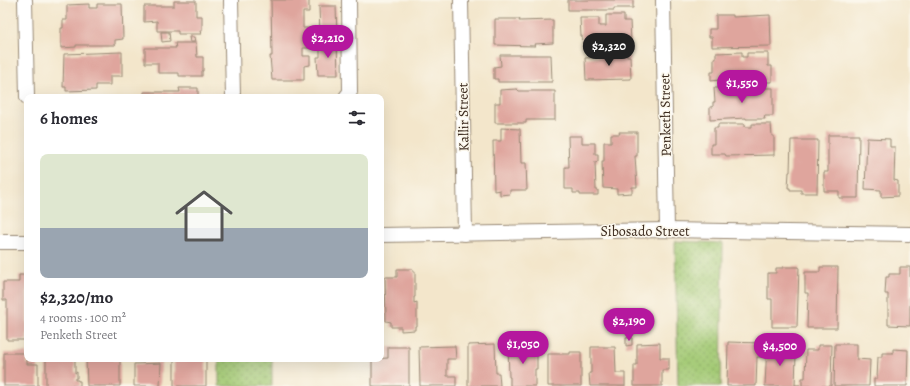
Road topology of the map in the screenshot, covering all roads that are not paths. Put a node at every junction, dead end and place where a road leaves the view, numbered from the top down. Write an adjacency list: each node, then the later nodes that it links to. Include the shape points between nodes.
1 (25, 0): 6 (street)
2 (231, 0): 7 (street)
3 (349, 0): 8 (street)
4 (461, 0): 10 (street, Kallir Street)
5 (663, 0): 9 (street, Penketh Street)
6 (27, 94)
7 (233, 94)
8 (348, 94)
9 (667, 230): 10 (street, Sibosado Street); 11 (street, Sibosado Street)
10 (465, 234): 12 (street, Sibosado Street)
11 (910, 234)
12 (384, 235)
13 (0, 242): 14 (street)
14 (24, 242)

